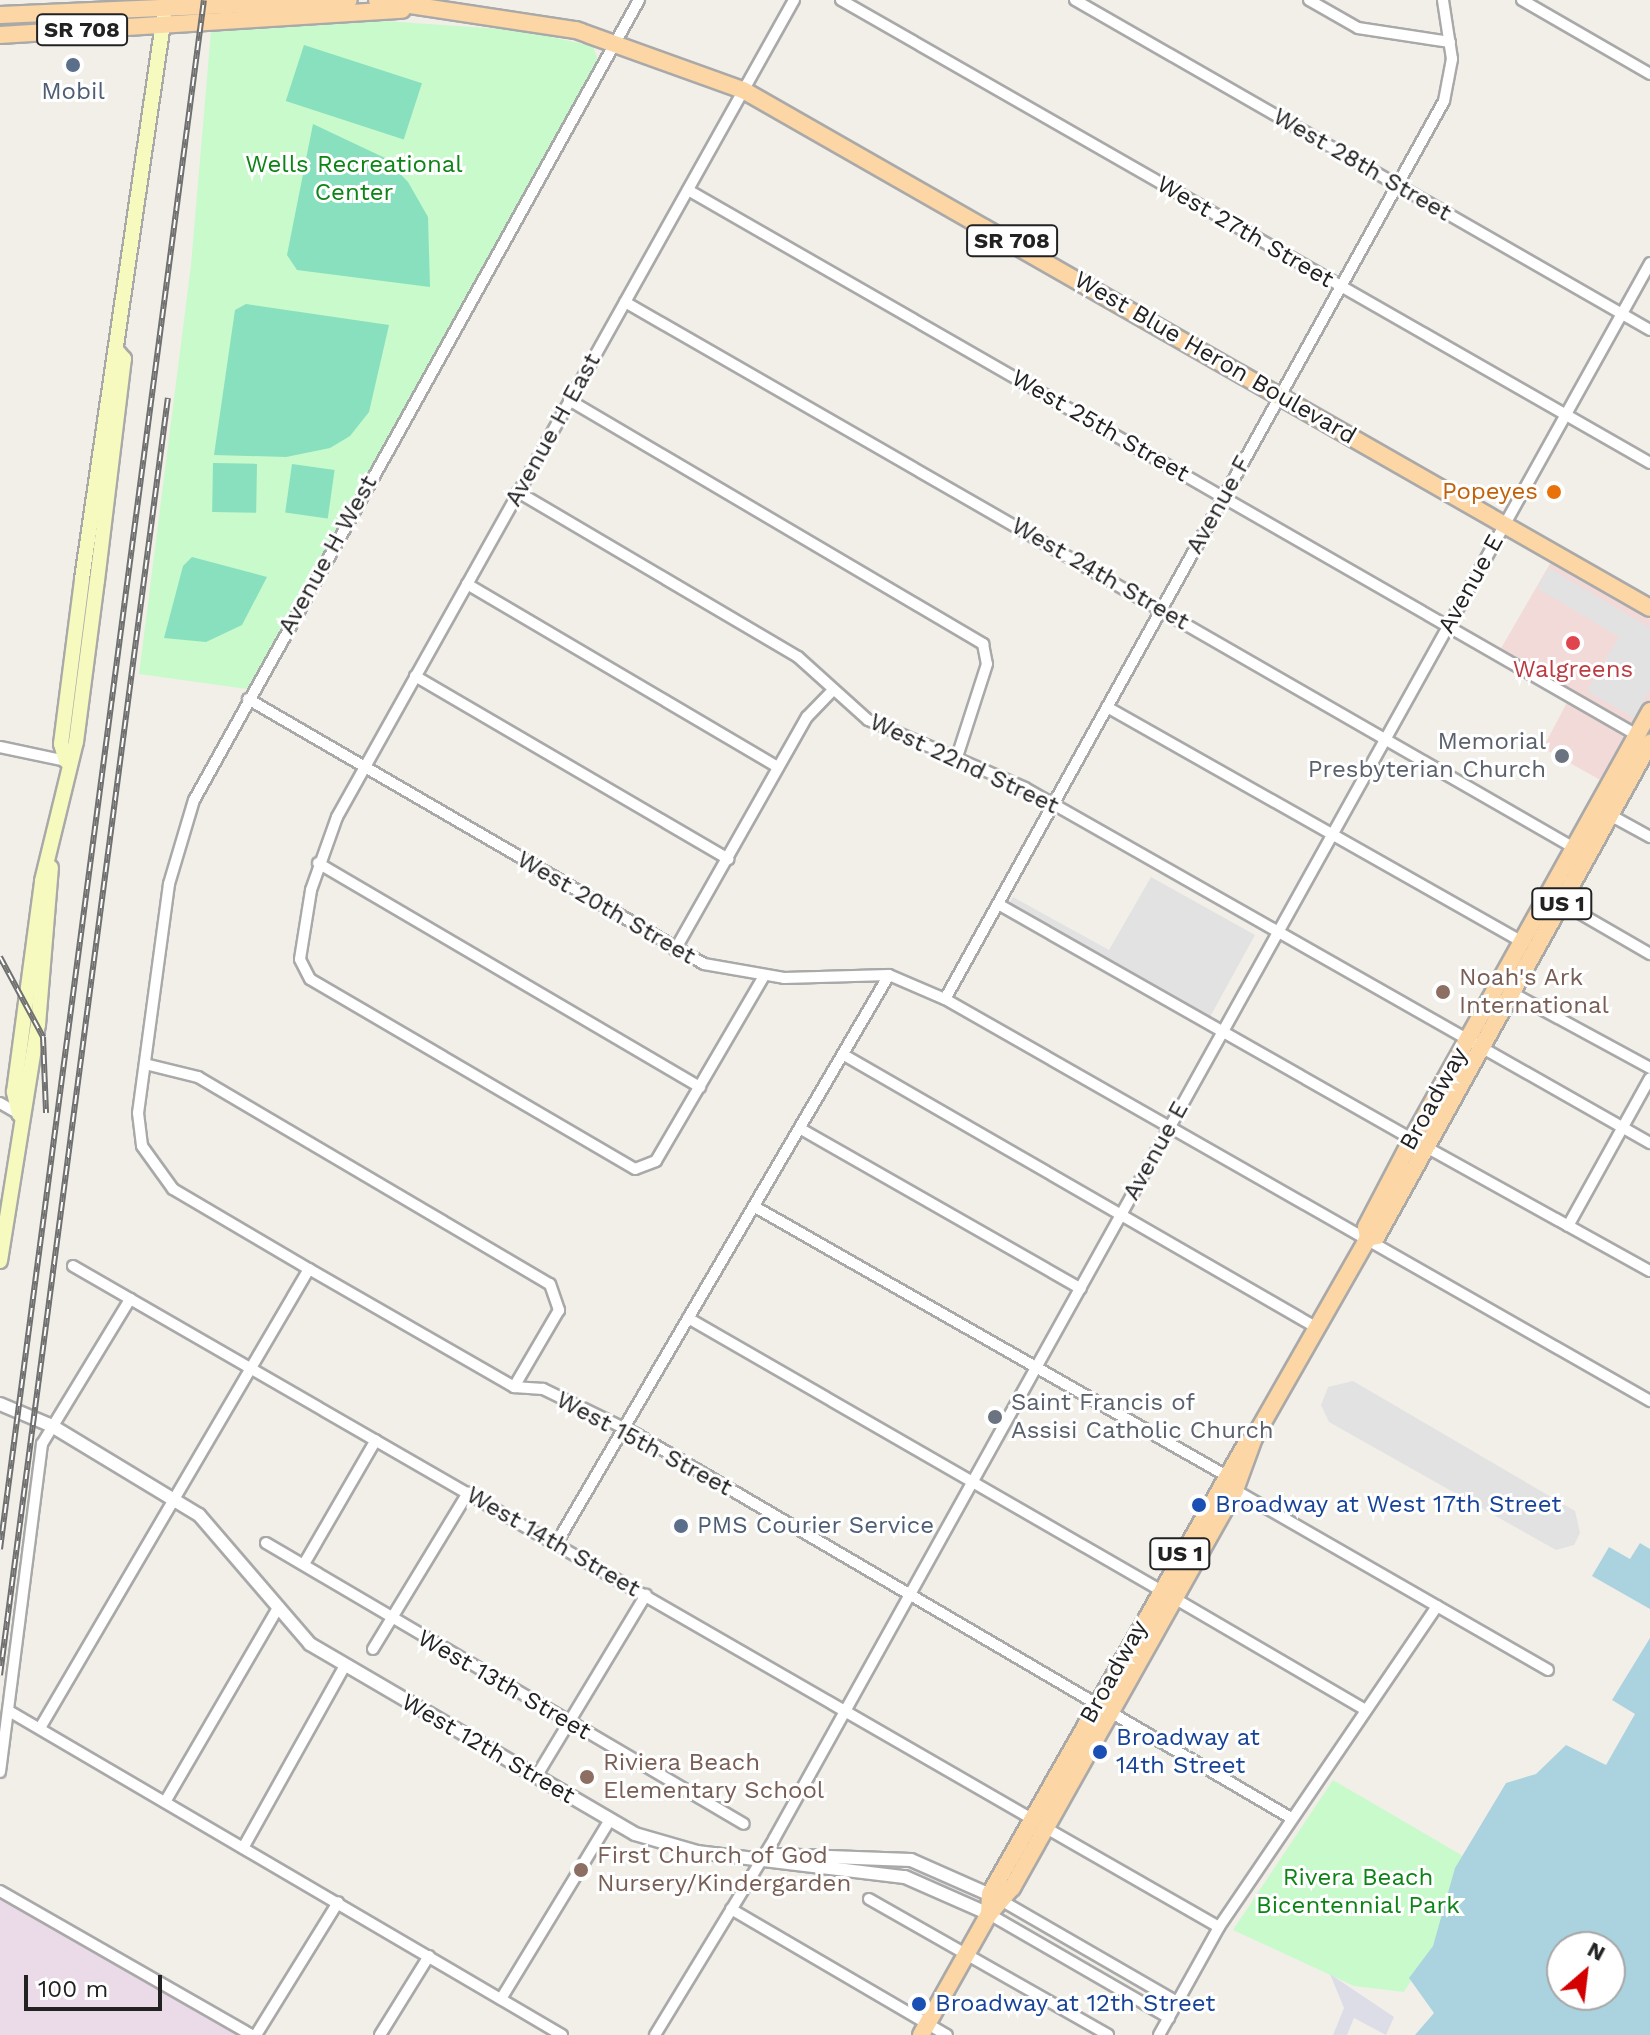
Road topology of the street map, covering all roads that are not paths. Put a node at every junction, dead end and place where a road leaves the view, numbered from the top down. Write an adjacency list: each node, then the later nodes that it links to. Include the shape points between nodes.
1 (349, 0): 11 (main road, West Blue Heron Boulevard / SR 708)
2 (377, 0): 10 (main road, West Blue Heron Boulevard / SR 708)
3 (639, 0): 14 (street, Avenue H West)
4 (794, 0): 17 (street, Avenue H East)
5 (841, 0): 21 (street, West 27th Street)
6 (1075, 0): 18 (street, West 28th Street)
7 (1309, 0): 15 (street, via 1358,28)
8 (1443, 0): 15 (street, Avenue F)
9 (1522, 0): 16 (street)
10 (412, 8): 11 (main road, West Blue Heron Boulevard / SR 708); 14 (main road, West Blue Heron Boulevard / SR 708, via 536,22)
11 (165, 11): 12 (main road, West Blue Heron Boulevard / SR 708); 13 (main road, West Blue Heron Boulevard / SR 708); 45 (main road, via 118,352 124,359 76,742)
12 (0, 15)
13 (0, 35)
14 (616, 41): 17 (main road, West Blue Heron Boulevard / SR 708); 38 (street, Avenue H West)
15 (1450, 42): 18 (street, Avenue F, via 1449,87)
16 (1650, 74)
17 (743, 90): 19 (street, Avenue H East); 25 (main road, West Blue Heron Boulevard / SR 708)
18 (1397, 185): 21 (street, Avenue F); 23 (street, West 28th Street)
19 (688, 190): 22 (street, Avenue H East); 30 (street, West 25th Street)
20 (1650, 263): 23 (street, Avenue E)
21 (1341, 287): 25 (street, Avenue F); 27 (street, West 27th Street)
22 (625, 302): 26 (street, Avenue H East); 34 (street, West 24th Street)
23 (1622, 314): 24 (street, West 28th Street); 27 (street, Avenue E)
24 (1650, 330)
25 (1280, 396): 30 (street, Avenue F); 31 (main road, West Blue Heron Boulevard / SR 708)
26 (569, 400): 29 (street, Avenue H East); 44 (street, via 983,644 987,664)
27 (1565, 415): 28 (street, West 27th Street); 31 (street, Avenue E)
28 (1650, 463)
29 (518, 492): 32 (street, Avenue H East); 37 (street, West 22nd Street, via 798,657)
30 (1223, 497): 34 (street, Avenue F); 35 (street, West 25th Street)
31 (1505, 524): 33 (main road, West Blue Heron Boulevard / SR 708); 35 (street, Avenue E)
32 (467, 584): 36 (street, Avenue H East); 47 (street)
33 (1650, 608)
34 (1162, 609): 39 (street, Avenue F); 41 (street, West 24th Street)
35 (1447, 626): 41 (street, Avenue E); 42 (street, West 25th Street)
36 (415, 676): 46 (street, Avenue H East); 53 (street)
37 (833, 690): 44 (street, West 22nd Street, via 868,720); 47 (street)
38 (248, 699): 46 (street, West 20th Street); 68 (street, Avenue H West, via 200,787 175,855)
39 (1107, 707): 48 (street, Avenue F); 50 (street)
40 (1650, 711): 42 (main road, Broadway / US 1)
41 (1386, 738): 50 (street, Avenue E); 52 (street, West 24th Street)
42 (1643, 739): 49 (main road, Broadway / US 1); 52 (main road, Broadway / US 1)
43 (0, 747): 45 (street)
44 (956, 760): 48 (street, West 22nd Street)
45 (66, 761): 73 (main road, via 51,868 42,881 14,1092)
46 (364, 767): 54 (street, Avenue H East); 59 (street, West 20th Street)
47 (778, 767): 53 (street)
48 (1053, 804): 56 (street, Avenue F); 57 (street, West 22nd Street)
49 (1610, 815): 51 (street); 55 (main road, Broadway / US 1)
50 (1331, 837): 57 (street, Avenue E); 58 (street)
51 (1650, 837)
52 (1574, 848): 58 (main road, Broadway / US 1)
53 (728, 859): 59 (street)
54 (318, 863): 71 (street); 71 (street, Avenue H East, via 300,959 305,975 629,1167 646,1168)
55 (1562, 903): 60 (street); 63 (main road, Broadway / US 1)
56 (998, 904): 64 (street, Avenue F); 65 (street)
57 (1277, 935): 65 (street, Avenue E); 66 (street, West 22nd Street)
58 (1522, 942): 66 (main road, Broadway / US 1)
59 (675, 950): 62 (street, West 20th Street, via 719,969)
60 (1650, 954)
61 (889, 975): 62 (street, West 20th Street); 64 (street, West 20th Street); 67 (street)
62 (764, 976): 71 (street)
63 (1512, 993): 66 (main road, Broadway / US 1); 69 (street)
64 (945, 999): 75 (street, West 20th Street)
65 (1222, 1033): 75 (street, Avenue E); 77 (street)
66 (1474, 1044): 74 (street, West 22nd Street); 77 (main road, Broadway / US 1)
67 (844, 1055): 76 (street); 81 (street)
68 (145, 1064): 79 (street, Avenue H West, via 138,1119); 94 (street, via 198,1077 550,1284 559,1310)
69 (1650, 1068)
70 (1650, 1078): 74 (street)
71 (700, 1087)
72 (0, 1103): 73 (street)
73 (19, 1114): 84 (main road)
74 (1623, 1127): 78 (street, West 22nd Street); 82 (street)
75 (1169, 1128): 81 (street, Avenue E); 83 (street, West 20th Street)
76 (801, 1129): 80 (street); 88 (street)
77 (1419, 1143): 82 (street); 83 (main road, Broadway / US 1, via 1366,1227)
78 (1650, 1143)
79 (144, 1150): 86 (street, West 15th Street, via 173,1189)
80 (755, 1207): 90 (street); 93 (street)
81 (1121, 1216): 88 (street, Avenue E); 91 (street)
82 (1568, 1226): 87 (street)
83 (1368, 1238): 91 (main road, Broadway / US 1); 95 (street, West 20th Street)
84 (0, 1261)
85 (73, 1266): 89 (street, West 14th Street)
86 (309, 1269): 92 (street); 94 (street, West 15th Street)
87 (1650, 1271)
88 (1081, 1289): 93 (street, Avenue E)
89 (130, 1299): 92 (street, West 14th Street); 97 (street)
90 (688, 1318): 98 (street); 102 (street)
91 (1319, 1329): 99 (main road, Broadway / US 1)
92 (250, 1368): 100 (street, West 14th Street); 105 (street)
93 (1036, 1369): 101 (street); 102 (street, Avenue E)
94 (514, 1387): 98 (street, West 15th Street, via 543,1389)
95 (1650, 1401)
96 (0, 1404): 97 (street)
97 (52, 1426): 105 (street); 121 (street, via 42,1444)
98 (624, 1431): 107 (street); 111 (street, West 15th Street)
99 (1254, 1438): 101 (main road, Broadway / US 1); 103 (main road, Broadway / US 1)
100 (376, 1440): 104 (street, West 14th Street); 108 (street)
101 (1225, 1475): 109 (main road, Broadway / US 1)
102 (973, 1481): 109 (street); 111 (street, Avenue E)
103 (1235, 1490): 109 (main road, Broadway / US 1); 112 (street)
104 (468, 1493): 107 (street, West 14th Street); 114 (street)
105 (174, 1498): 113 (street, via 222,1537); 123 (street)
106 (266, 1543): 108 (street, West 13th Street)
107 (556, 1544): 110 (street, West 14th Street)
108 (304, 1564): 114 (street, West 13th Street)
109 (1167, 1594): 118 (main road, Broadway / US 1); 120 (street)
110 (646, 1595): 119 (street, West 14th Street); 122 (street)
111 (909, 1595): 118 (street, West 15th Street); 119 (street, Avenue E)
112 (1437, 1606): 117 (street); 120 (street)
113 (276, 1611): 116 (street, West 12th Street); 126 (street)
114 (390, 1619): 115 (street); 122 (street, West 13th Street)
115 (373, 1649)
116 (344, 1667): 125 (street, West 12th Street); 131 (street)
117 (1548, 1670)
118 (1104, 1708): 127 (street, West 15th Street); 129 (main road, Broadway / US 1)
119 (845, 1710): 129 (street, West 14th Street); 132 (street, Avenue E)
120 (1366, 1710): 127 (street)
121 (9, 1711): 123 (street); 124 (street)
122 (570, 1722): 125 (street); 130 (street, West 13th Street)
123 (40, 1728): 126 (street)
124 (0, 1772)
125 (536, 1777): 128 (street, West 12th Street)
126 (165, 1802): 131 (street)
127 (1291, 1818): 139 (street)
128 (610, 1820): 132 (street, West 12th Street, via 678,1848); 142 (street)
129 (1039, 1823): 134 (main road, Broadway / US 1); 139 (street, West 14th Street)
130 (744, 1824)
131 (243, 1848): 136 (street)
132 (763, 1856): 134 (street, West 12th Street, via 895,1857); 137 (street, Avenue E); 138 (street, West 12th Street, via 920,1880)
133 (0, 1891): 146 (street)
134 (997, 1898): 138 (main road, Broadway / US 1); 143 (street)
135 (869, 1899): 140 (street)
136 (338, 1902): 141 (street); 146 (street)
137 (731, 1909): 145 (street); 149 (street, Avenue E)
138 (989, 1914): 140 (main road, Broadway / US 1); 144 (street)
139 (1219, 1927): 143 (street)
140 (967, 1954): 145 (main road, Broadway / US 1); 151 (street)
141 (429, 1956): 142 (street); 147 (street)
142 (501, 1999): 148 (street)
143 (1177, 2002): 144 (street)
144 (1169, 2018): 152 (street)
145 (924, 2030): 150 (street)
146 (254, 2035)
147 (380, 2035)
148 (562, 2035)
149 (655, 2035)
150 (947, 2035)
151 (1108, 2035)
152 (1159, 2035)

